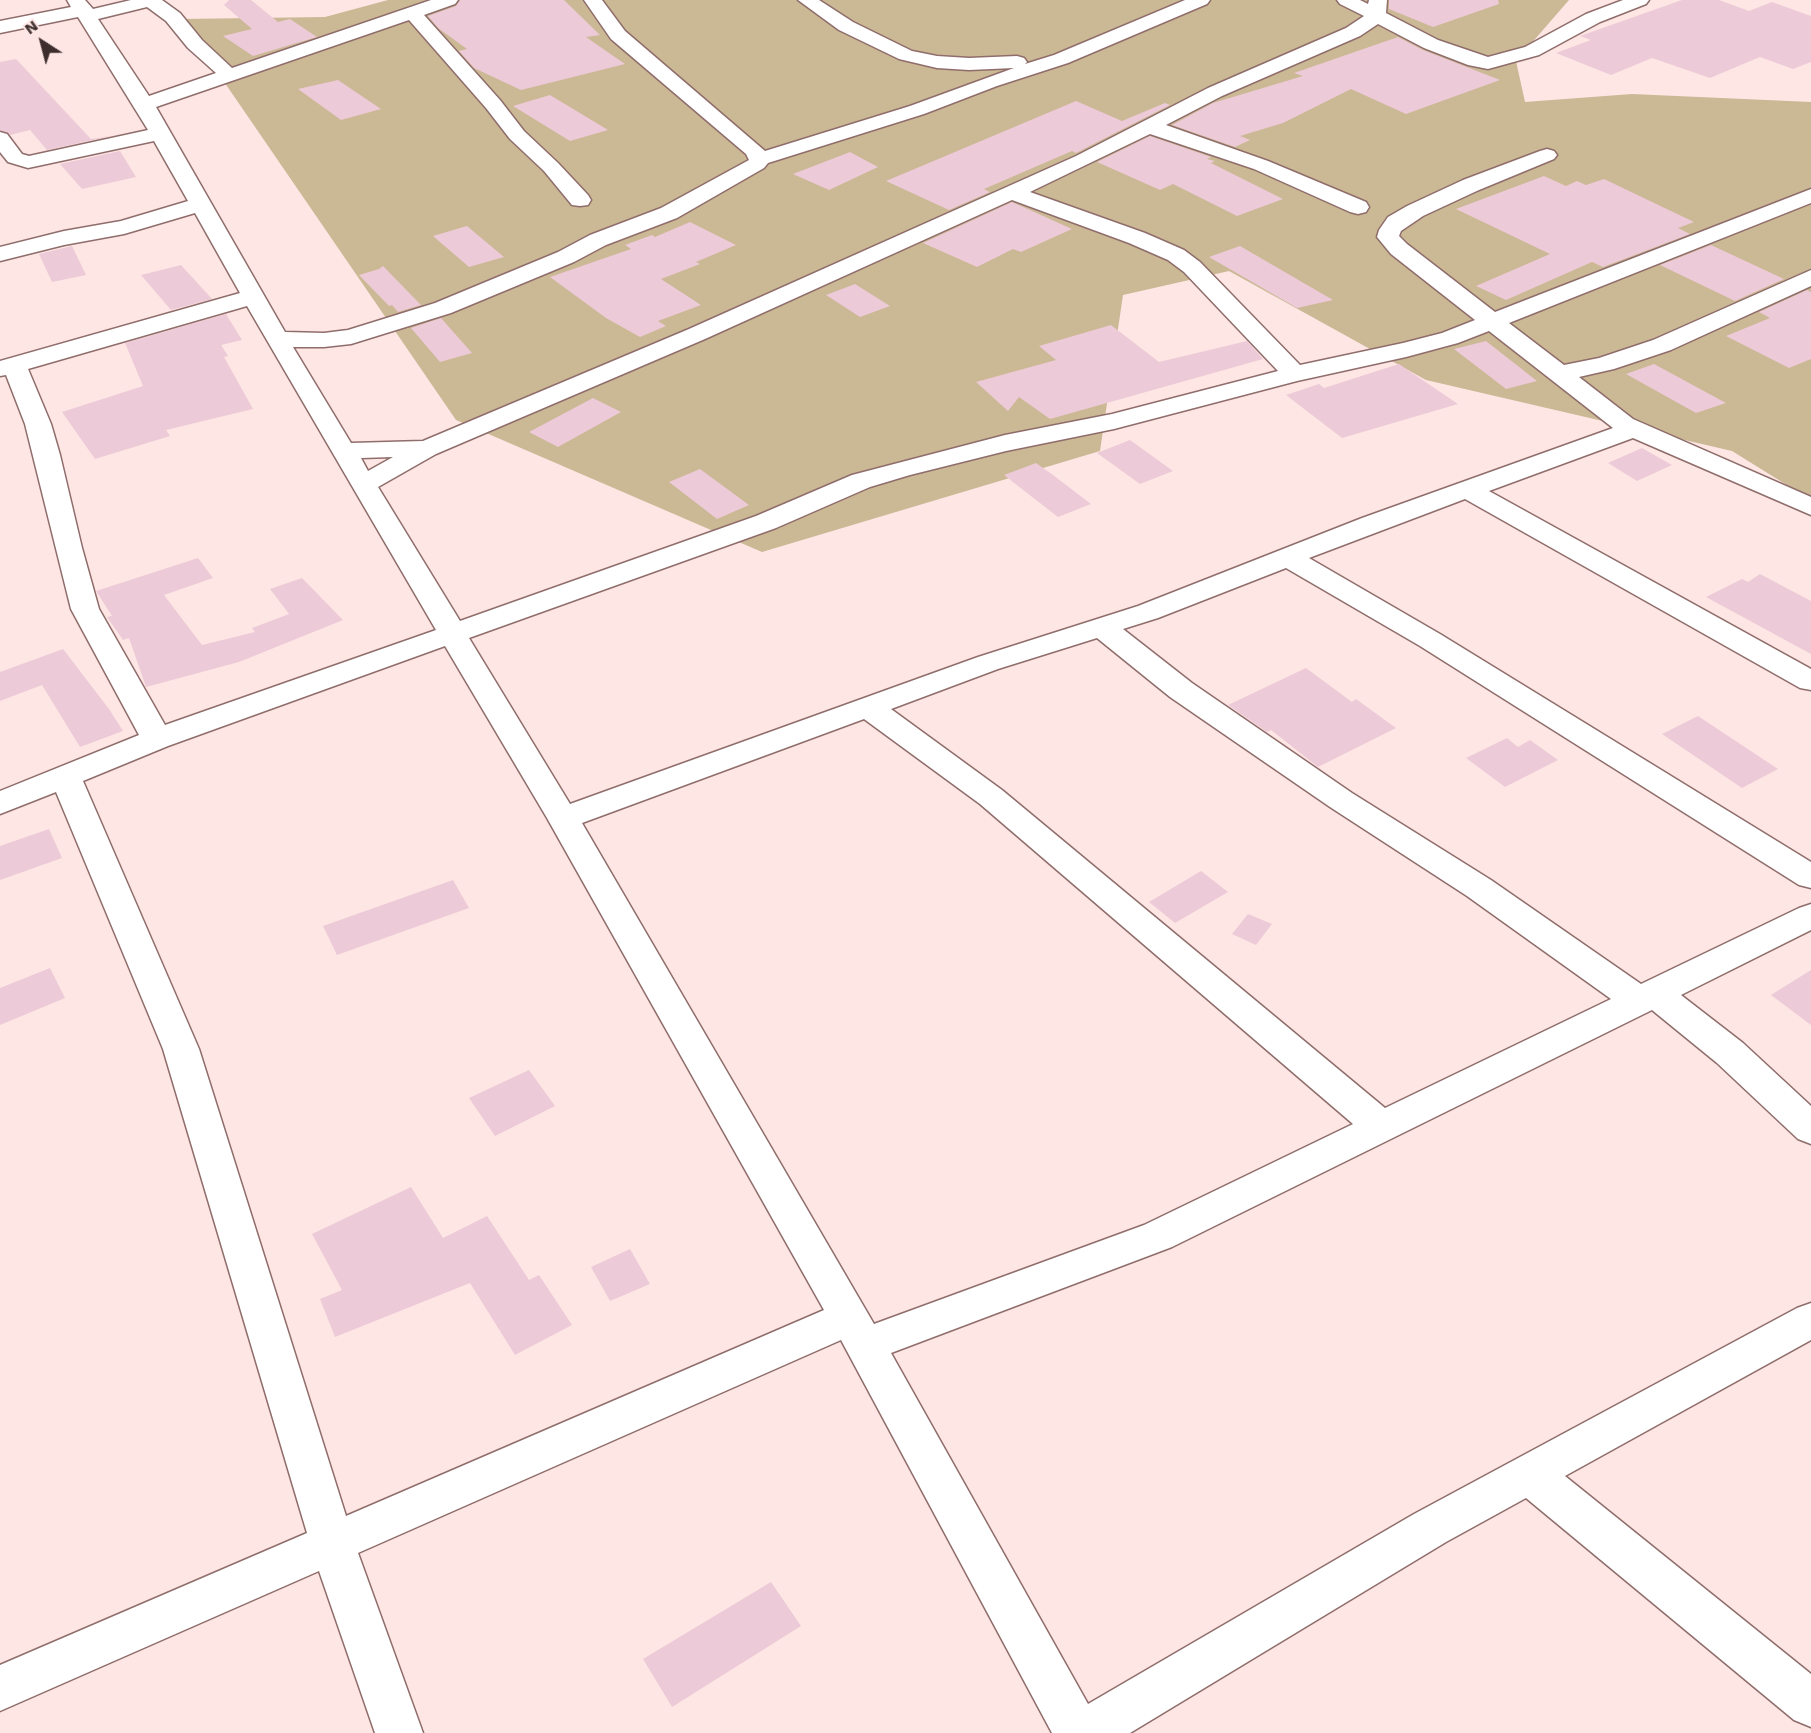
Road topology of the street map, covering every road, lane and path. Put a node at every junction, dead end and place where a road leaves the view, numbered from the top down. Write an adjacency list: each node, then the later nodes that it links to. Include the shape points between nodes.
1 (151, 0): 8 (street); 13 (street, via 182,25 195,44)
2 (449, 0): 10 (street)
3 (593, 0): 19 (street, via 618,35)
4 (807, 0): 12 (street, via 846,26 906,55 969,64)
5 (1201, 0): 12 (street)
6 (1346, 0): 9 (street)
7 (1640, 0): 9 (street, via 1593,18 1532,51 1488,63 1431,44)
8 (82, 8): 11 (street); 14 (street)
9 (1378, 8): 15 (street, via 1353,32)
10 (413, 13): 13 (street); 22 (street, via 517,135 552,166)
11 (0, 27)
12 (1061, 59): 19 (street)
13 (230, 76): 14 (street)
14 (144, 104): 16 (street)
15 (1148, 126): 20 (street); 24 (street, via 1261,165)
16 (161, 133): 17 (street, via 28,162 15,158); 23 (street)
17 (0, 138)
18 (1547, 155): 28 (street, via 1415,211 1390,230 1388,237 1399,249)
19 (760, 159): 29 (street, via 669,213 443,308 351,337)
20 (1011, 192): 31 (street, via 1176,255); 34 (street, via 697,334)
21 (1811, 195): 28 (street)
22 (580, 200)
23 (201, 204): 25 (street, via 124,227); 27 (street)
24 (1358, 207)
25 (0, 254)
26 (1811, 277): 32 (street, via 1662,345)
27 (253, 297): 29 (street); 30 (street)
28 (1494, 322): 31 (street, via 1406,350); 32 (street)
29 (277, 339): 35 (street)
30 (7, 367): 44 (street, via 38,424 85,609)
31 (1295, 374): 41 (street, via 1114,421 901,469 766,522)
32 (1558, 374): 33 (street)
33 (1633, 429): 37 (street); 38 (street)
34 (427, 449): 35 (street); 36 (street)
35 (343, 451): 36 (street)
36 (363, 485): 41 (street)
37 (1466, 489): 39 (street); 42 (street)
38 (1811, 507)
39 (1287, 557): 40 (street); 48 (street, via 1430,640)
40 (1102, 627): 43 (street, via 998,659); 50 (street, via 1181,690 1341,800)
41 (452, 632): 44 (street); 47 (street)
42 (1811, 681)
43 (868, 708): 47 (street); 51 (street, via 991,797)
44 (157, 739): 45 (street)
45 (65, 776): 46 (street); 56 (street, via 181,1049)
46 (0, 803)
47 (564, 818): 54 (street)
48 (1811, 878)
49 (1811, 916): 50 (street)
50 (1647, 997): 51 (street); 52 (street, via 1730,1053)
51 (1382, 1127): 54 (street, via 1158,1236)
52 (1811, 1129)
53 (1811, 1320): 55 (street)
54 (857, 1332): 56 (street); 60 (street)
55 (1528, 1473): 58 (street); 61 (street, via 1322,1590)
56 (332, 1543): 57 (street); 59 (street)
57 (0, 1688)
58 (1811, 1704)
59 (399, 1733)
60 (1078, 1733)
61 (1085, 1733)

